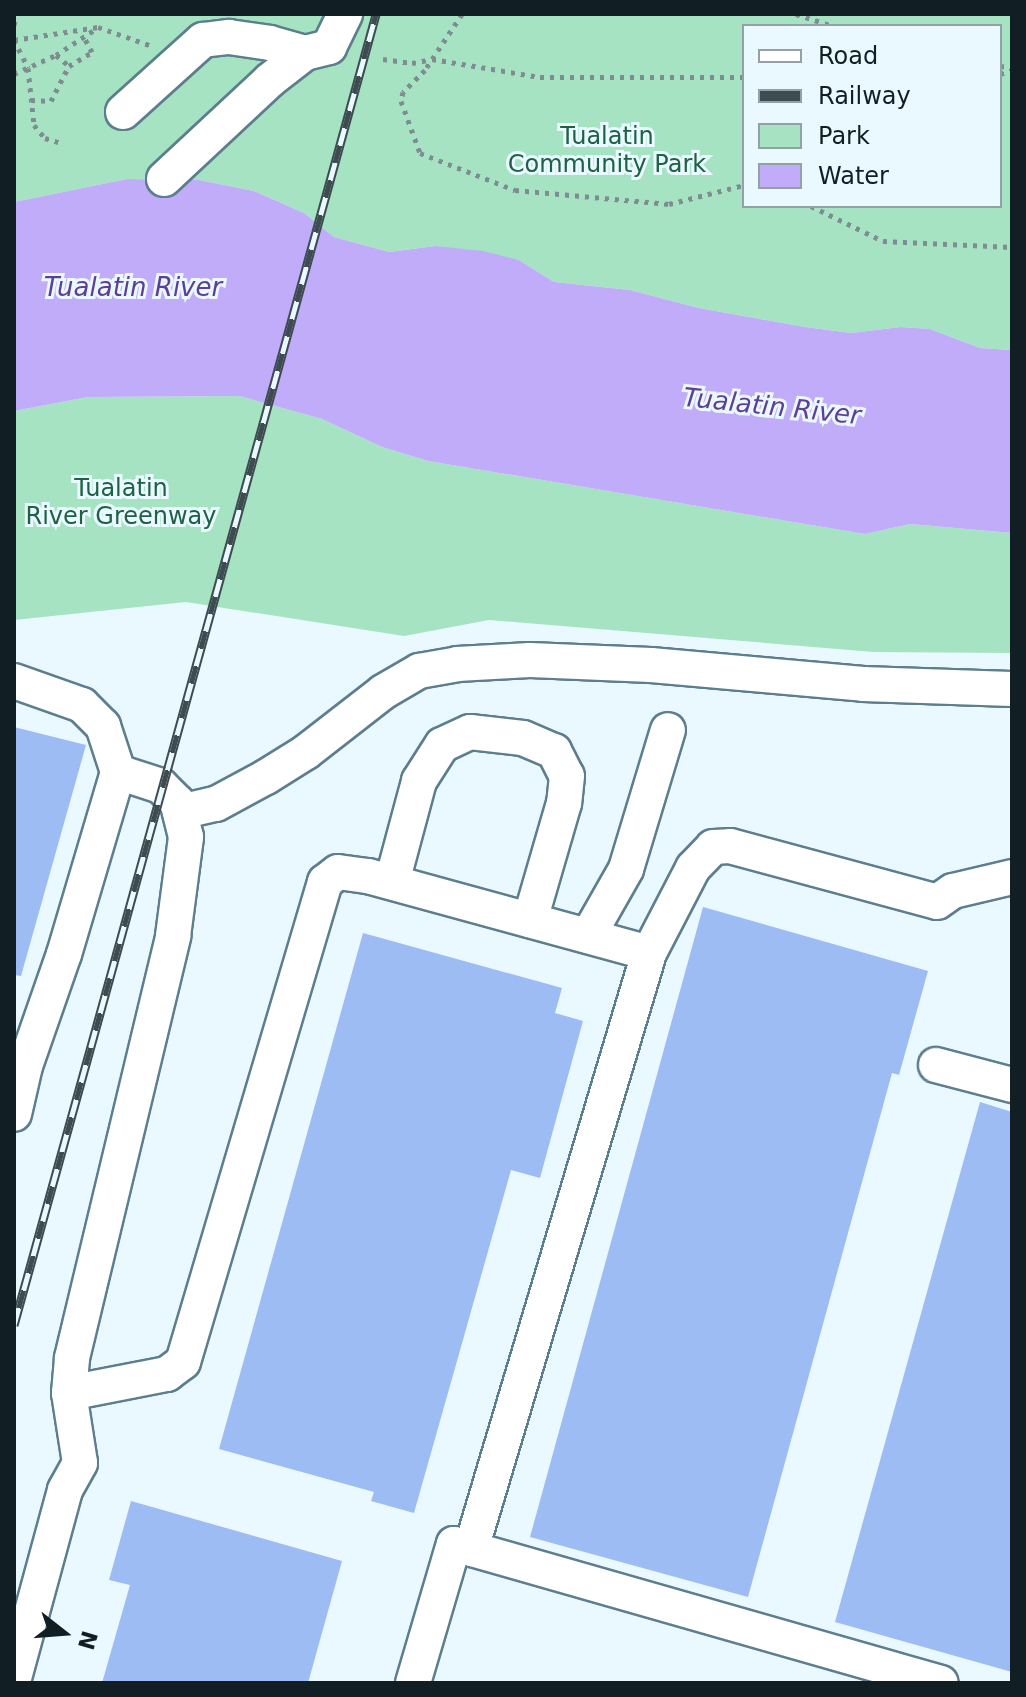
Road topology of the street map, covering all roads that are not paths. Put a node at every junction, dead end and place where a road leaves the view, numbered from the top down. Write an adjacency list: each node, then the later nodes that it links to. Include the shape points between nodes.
1 (345, 14): 2 (lane)
2 (317, 50): 3 (lane, via 229,37 203,40); 4 (lane, via 270,80)
3 (123, 112)
4 (164, 179)
5 (14, 681): 8 (lane, via 82,705 103,726)
6 (1012, 689): 9 (lane, via 863,684 651,665 530,660 457,664 419,671 266,777 216,804)
7 (668, 730): 13 (lane, via 626,869)
8 (118, 772): 9 (lane, via 161,786); 17 (lane)
9 (180, 812): 18 (lane, via 186,837 173,936 72,1358)
10 (1012, 877): 14 (lane, via 953,891 937,902 730,846 713,847 693,868)
11 (392, 882): 12 (lane); 12 (lane, via 419,781 442,745 470,732 523,738 554,751 567,776); 18 (lane, via 338,872 325,882 183,1362 167,1374)
12 (530, 920): 13 (lane)
13 (588, 936): 14 (lane)
14 (649, 953): 19 (lane)
15 (936, 1065): 16 (lane)
16 (1012, 1085)
17 (14, 1114)
18 (69, 1393): 20 (lane, via 80,1463 65,1490)
19 (471, 1549): 21 (lane, via 454,1544); 22 (lane)
20 (14, 1678)
21 (413, 1683)
22 (941, 1683)

